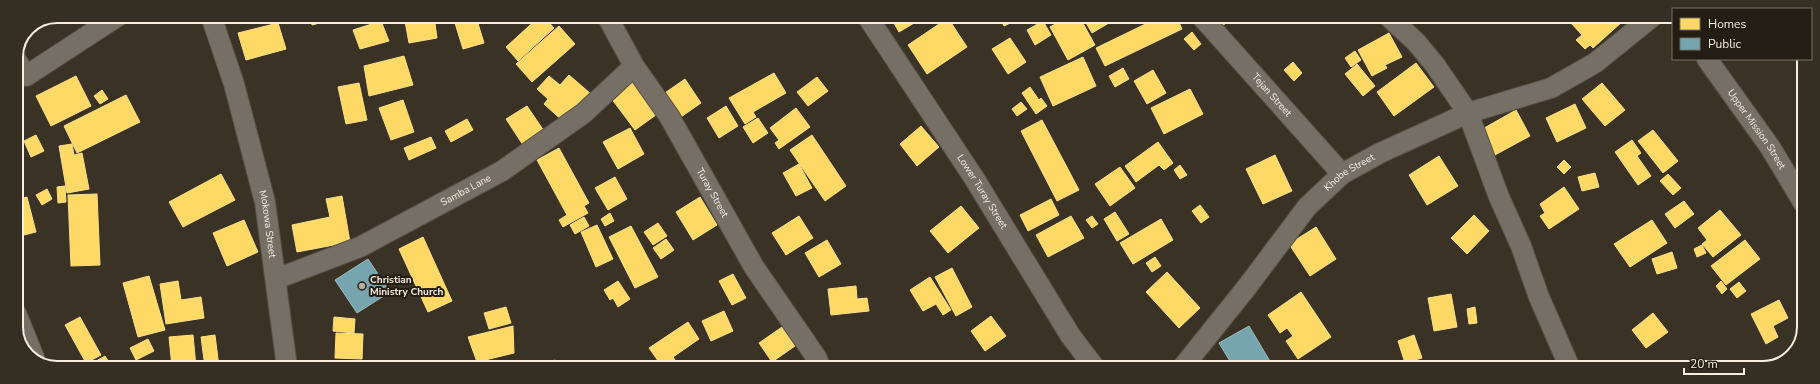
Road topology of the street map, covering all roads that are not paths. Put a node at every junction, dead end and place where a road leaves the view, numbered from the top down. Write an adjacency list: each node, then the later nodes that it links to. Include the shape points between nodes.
1 (105, 23): 10 (street)
2 (213, 23): 14 (street, Mokowa Street, via 234,84 265,202)
3 (611, 23): 9 (street, Turay Street)
4 (872, 23): 19 (street, Lower Turay Street, via 974,178 1070,335)
5 (1207, 23): 12 (street, Tejan Street)
6 (1395, 23): 11 (street, via 1435,65)
7 (1644, 23): 11 (street, Khobe Street, via 1595,62 1551,88)
8 (1707, 60): 13 (street, Upper Mission Street, via 1770,147)
9 (634, 66): 14 (street, Samba Lane, via 584,113 502,171 360,247); 18 (street, Turay Street, via 669,116 754,267)
10 (23, 67)
11 (1468, 113): 12 (street, Khobe Street, via 1380,153); 21 (street, via 1499,197)
12 (1342, 174): 20 (street, Khobe Street, via 1307,207)
13 (1797, 191)
14 (276, 279): 17 (street, Mokowa Street)
15 (23, 332): 16 (street)
16 (29, 345)
17 (286, 361)
18 (818, 361)
19 (1090, 361)
20 (1188, 361)
21 (1567, 361)

